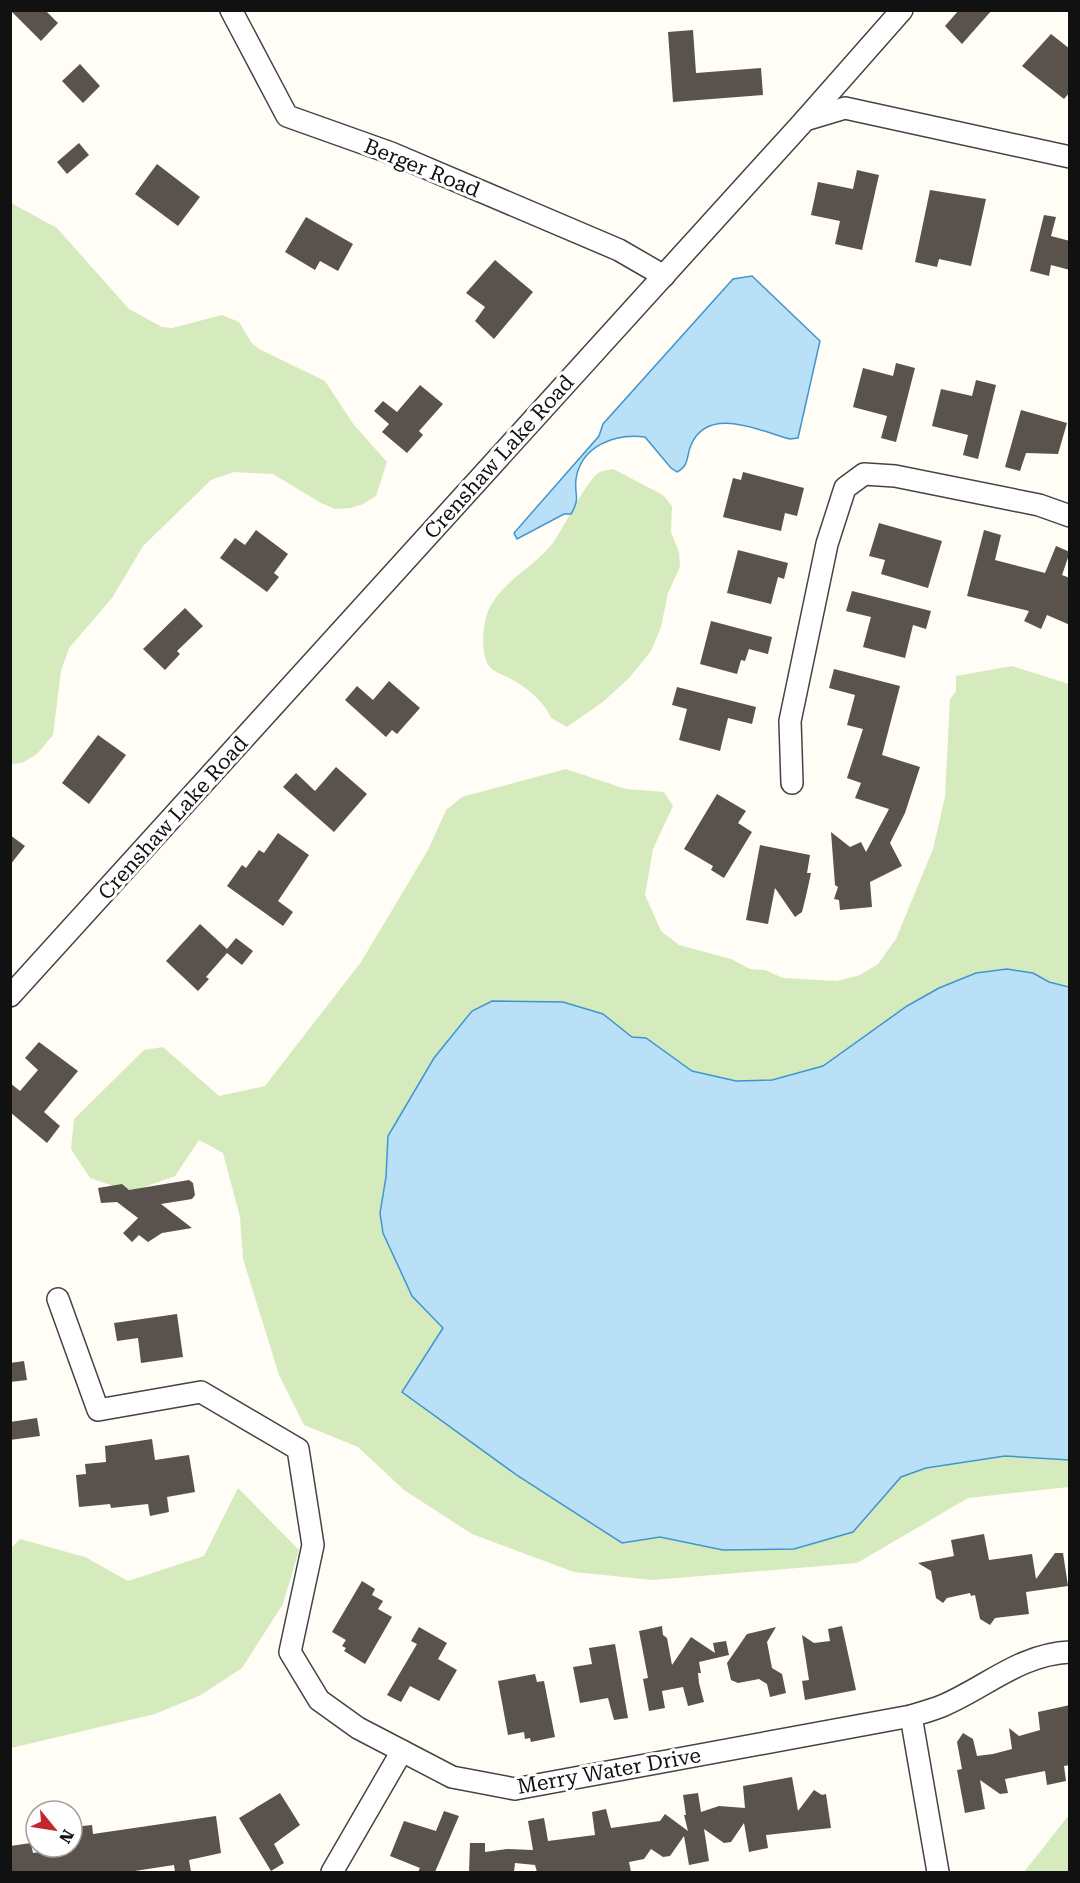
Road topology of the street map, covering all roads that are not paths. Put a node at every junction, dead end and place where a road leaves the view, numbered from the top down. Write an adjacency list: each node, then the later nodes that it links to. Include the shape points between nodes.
1 (231, 10): 5 (street, Berger Road, via 287,116 402,158 619,250)
2 (902, 10): 3 (street, Crenshaw Lake Road)
3 (805, 120): 4 (street, via 845,108); 5 (street, Crenshaw Lake Road)
4 (1070, 158)
5 (664, 276): 8 (street, Crenshaw Lake Road)
6 (1070, 516): 7 (street, via 895,476 864,474 845,489 827,544 790,721)
7 (792, 783)
8 (10, 996)
9 (58, 1299): 12 (street, Merry Water Drive, via 98,1410 201,1392 298,1449 313,1545 290,1652 319,1700 358,1728)
10 (1070, 1652): 11 (street, Merry Water Drive, via 1037,1658 1002,1672 942,1706)
11 (911, 1716): 12 (street, Merry Water Drive, via 515,1789 452,1777); 14 (street)
12 (402, 1751): 13 (street)
13 (332, 1872)
14 (938, 1872)

